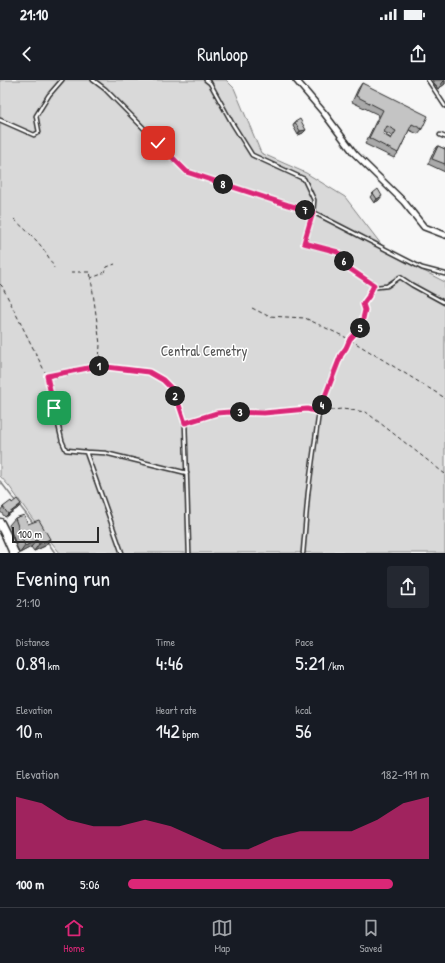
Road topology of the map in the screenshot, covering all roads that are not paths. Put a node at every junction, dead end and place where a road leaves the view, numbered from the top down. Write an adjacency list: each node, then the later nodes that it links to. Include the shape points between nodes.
1 (62, 80): 7 (lane, via 36,116 39,132 34,136)
2 (93, 80): 10 (lane, via 187,172)
3 (206, 80): 10 (lane, via 252,154 304,179 314,200)
4 (296, 80): 11 (street, via 354,153 404,202 424,227)
5 (428, 80): 6 (lane)
6 (445, 106)
7 (0, 120)
8 (440, 135): 9 (lane)
9 (445, 137)
10 (313, 212): 12 (lane, via 422,268); 13 (lane, via 304,243 338,252 347,267 377,287 387,286 400,276 412,286)
11 (445, 236)
12 (445, 274)
13 (445, 303)
14 (98, 366): 17 (lane, via 47,376 66,450)
15 (336, 368): 23 (lane, via 319,412)
16 (185, 423): 18 (lane)
17 (86, 452): 18 (lane, via 105,453); 21 (lane)
18 (187, 473): 22 (lane)
19 (0, 523): 20 (main road)
20 (14, 553)
21 (122, 553)
22 (189, 553)
23 (303, 553)

